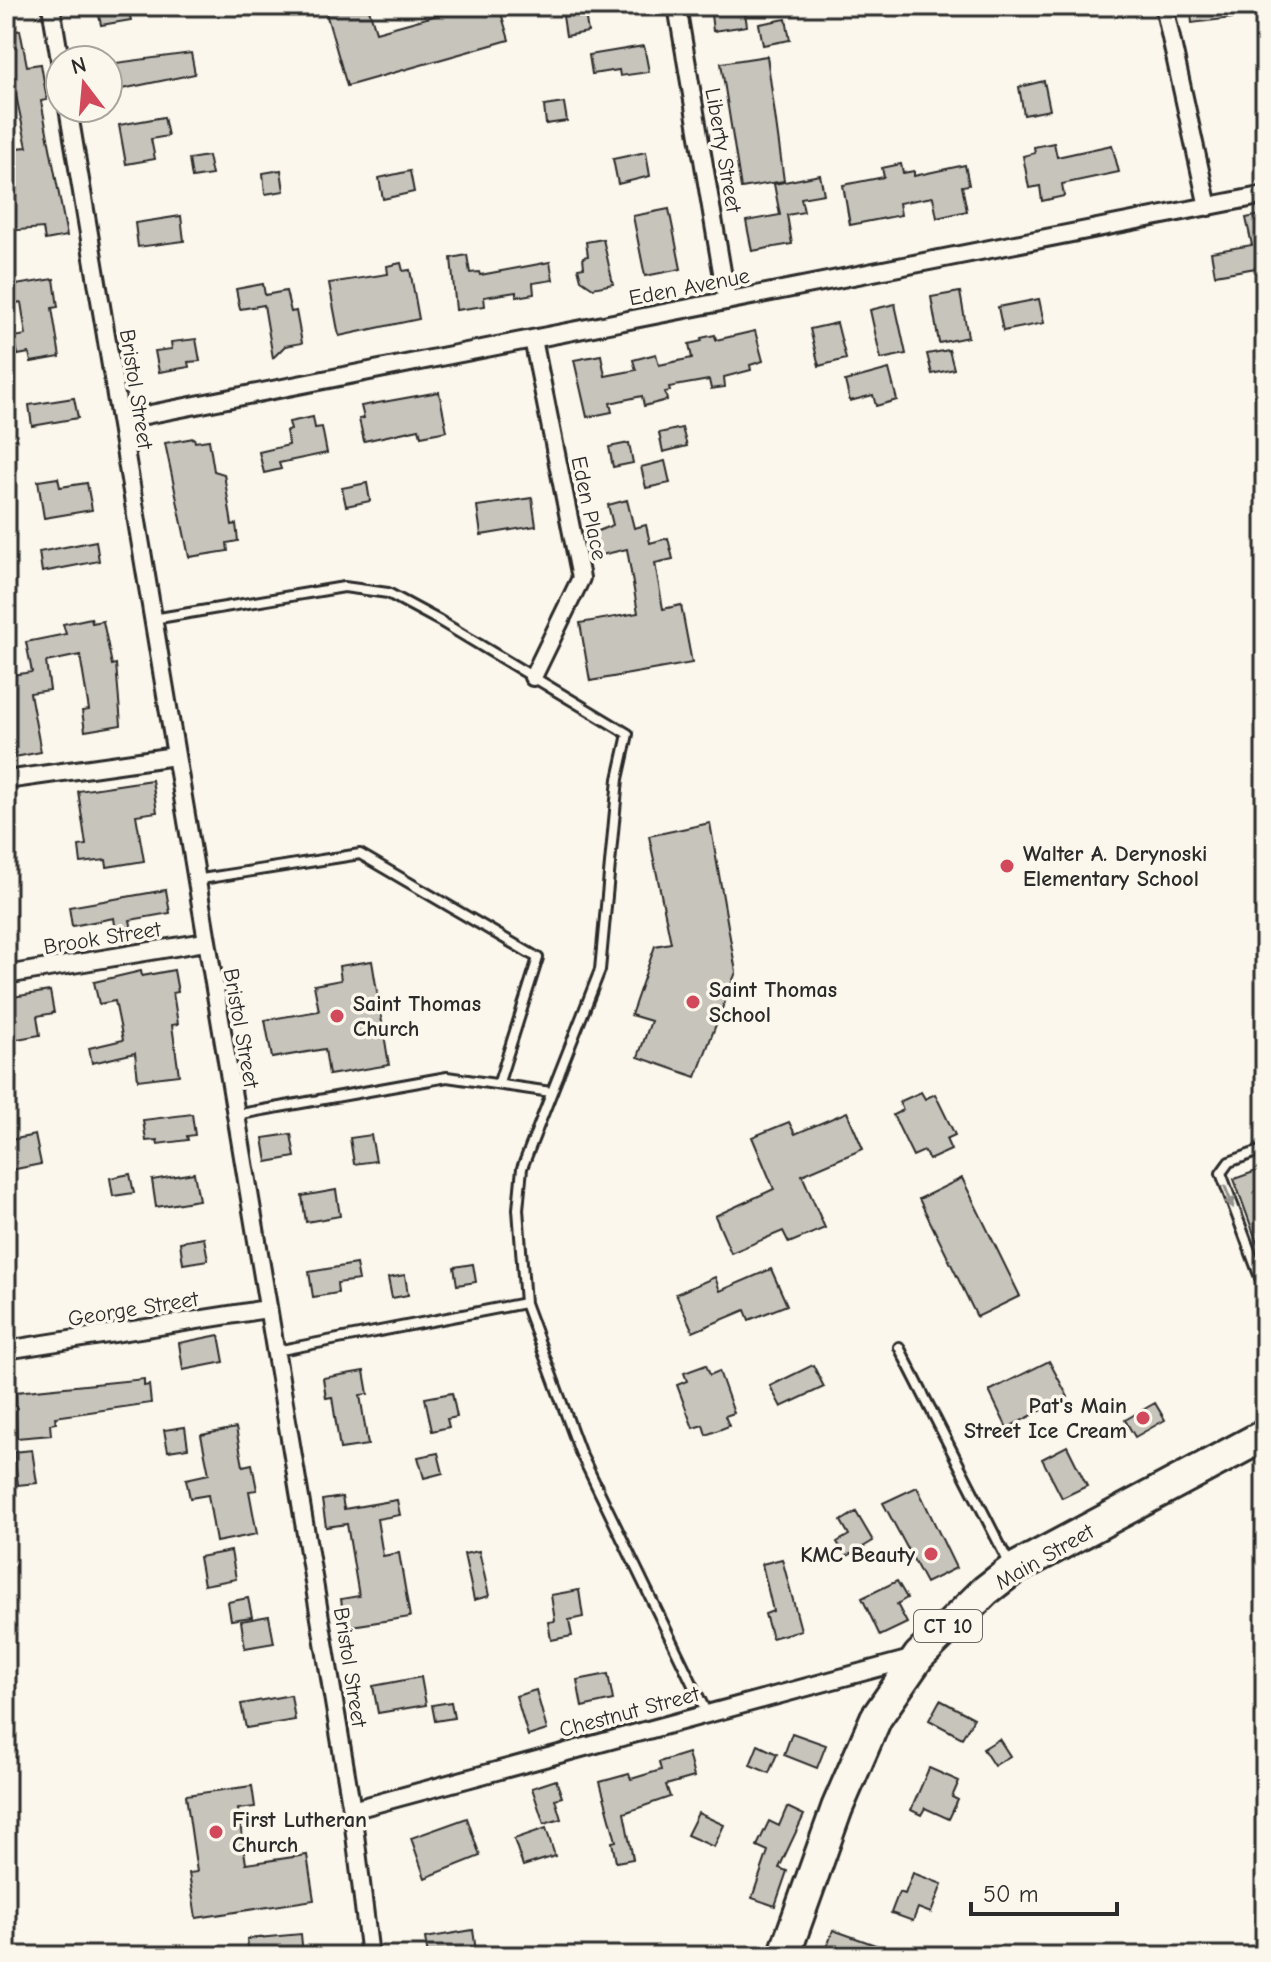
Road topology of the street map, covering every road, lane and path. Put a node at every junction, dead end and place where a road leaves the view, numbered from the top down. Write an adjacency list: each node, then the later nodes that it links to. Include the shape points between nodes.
1 (51, 6): 4 (street)
2 (677, 6): 8 (street, Liberty Street)
3 (1164, 6): 7 (street)
4 (57, 44)
5 (71, 124): 10 (street, Bristol Street)
6 (1265, 195): 7 (street, Eden Avenue)
7 (1208, 207): 8 (street, Eden Avenue)
8 (727, 301): 9 (street, Eden Avenue)
9 (533, 339): 10 (street, Eden Avenue); 12 (street, Eden Place, via 581,578)
10 (120, 420): 11 (street, Bristol Street)
11 (153, 619): 12 (lane, via 344,587 388,593); 13 (street, Bristol Street)
12 (533, 677): 19 (lane, via 628,734 618,779 600,970)
13 (175, 756): 14 (street); 15 (street, Bristol Street)
14 (6, 780)
15 (195, 880): 16 (street, Bristol Street); 18 (lane, via 360,854 538,958)
16 (205, 942): 17 (street, Brook Street); 20 (street, Bristol Street)
17 (6, 975)
18 (499, 1082): 19 (lane); 20 (lane, via 447,1077)
19 (551, 1092): 23 (lane, via 522,1168 518,1209)
20 (234, 1115): 24 (street, Bristol Street)
21 (1265, 1149): 22 (lane, one-way to 22, via 1229,1162 1221,1173)
22 (1265, 1291)
23 (525, 1303): 27 (lane); 31 (lane, via 580,1452)
24 (267, 1309): 26 (street, George Street); 27 (street, Bristol Street)
25 (899, 1347): 29 (lane)
26 (6, 1350)
27 (276, 1351): 32 (street, Bristol Street)
28 (1265, 1435): 29 (highway, Main Street / CT 10)
29 (1012, 1570): 30 (highway, Main Street / CT 10)
30 (919, 1656): 31 (street, Chestnut Street); 34 (highway, Main Street / CT 10, via 876,1718)
31 (706, 1712): 32 (street, Chestnut Street)
32 (352, 1810): 33 (street, Bristol Street)
33 (370, 1956)
34 (784, 1956)

